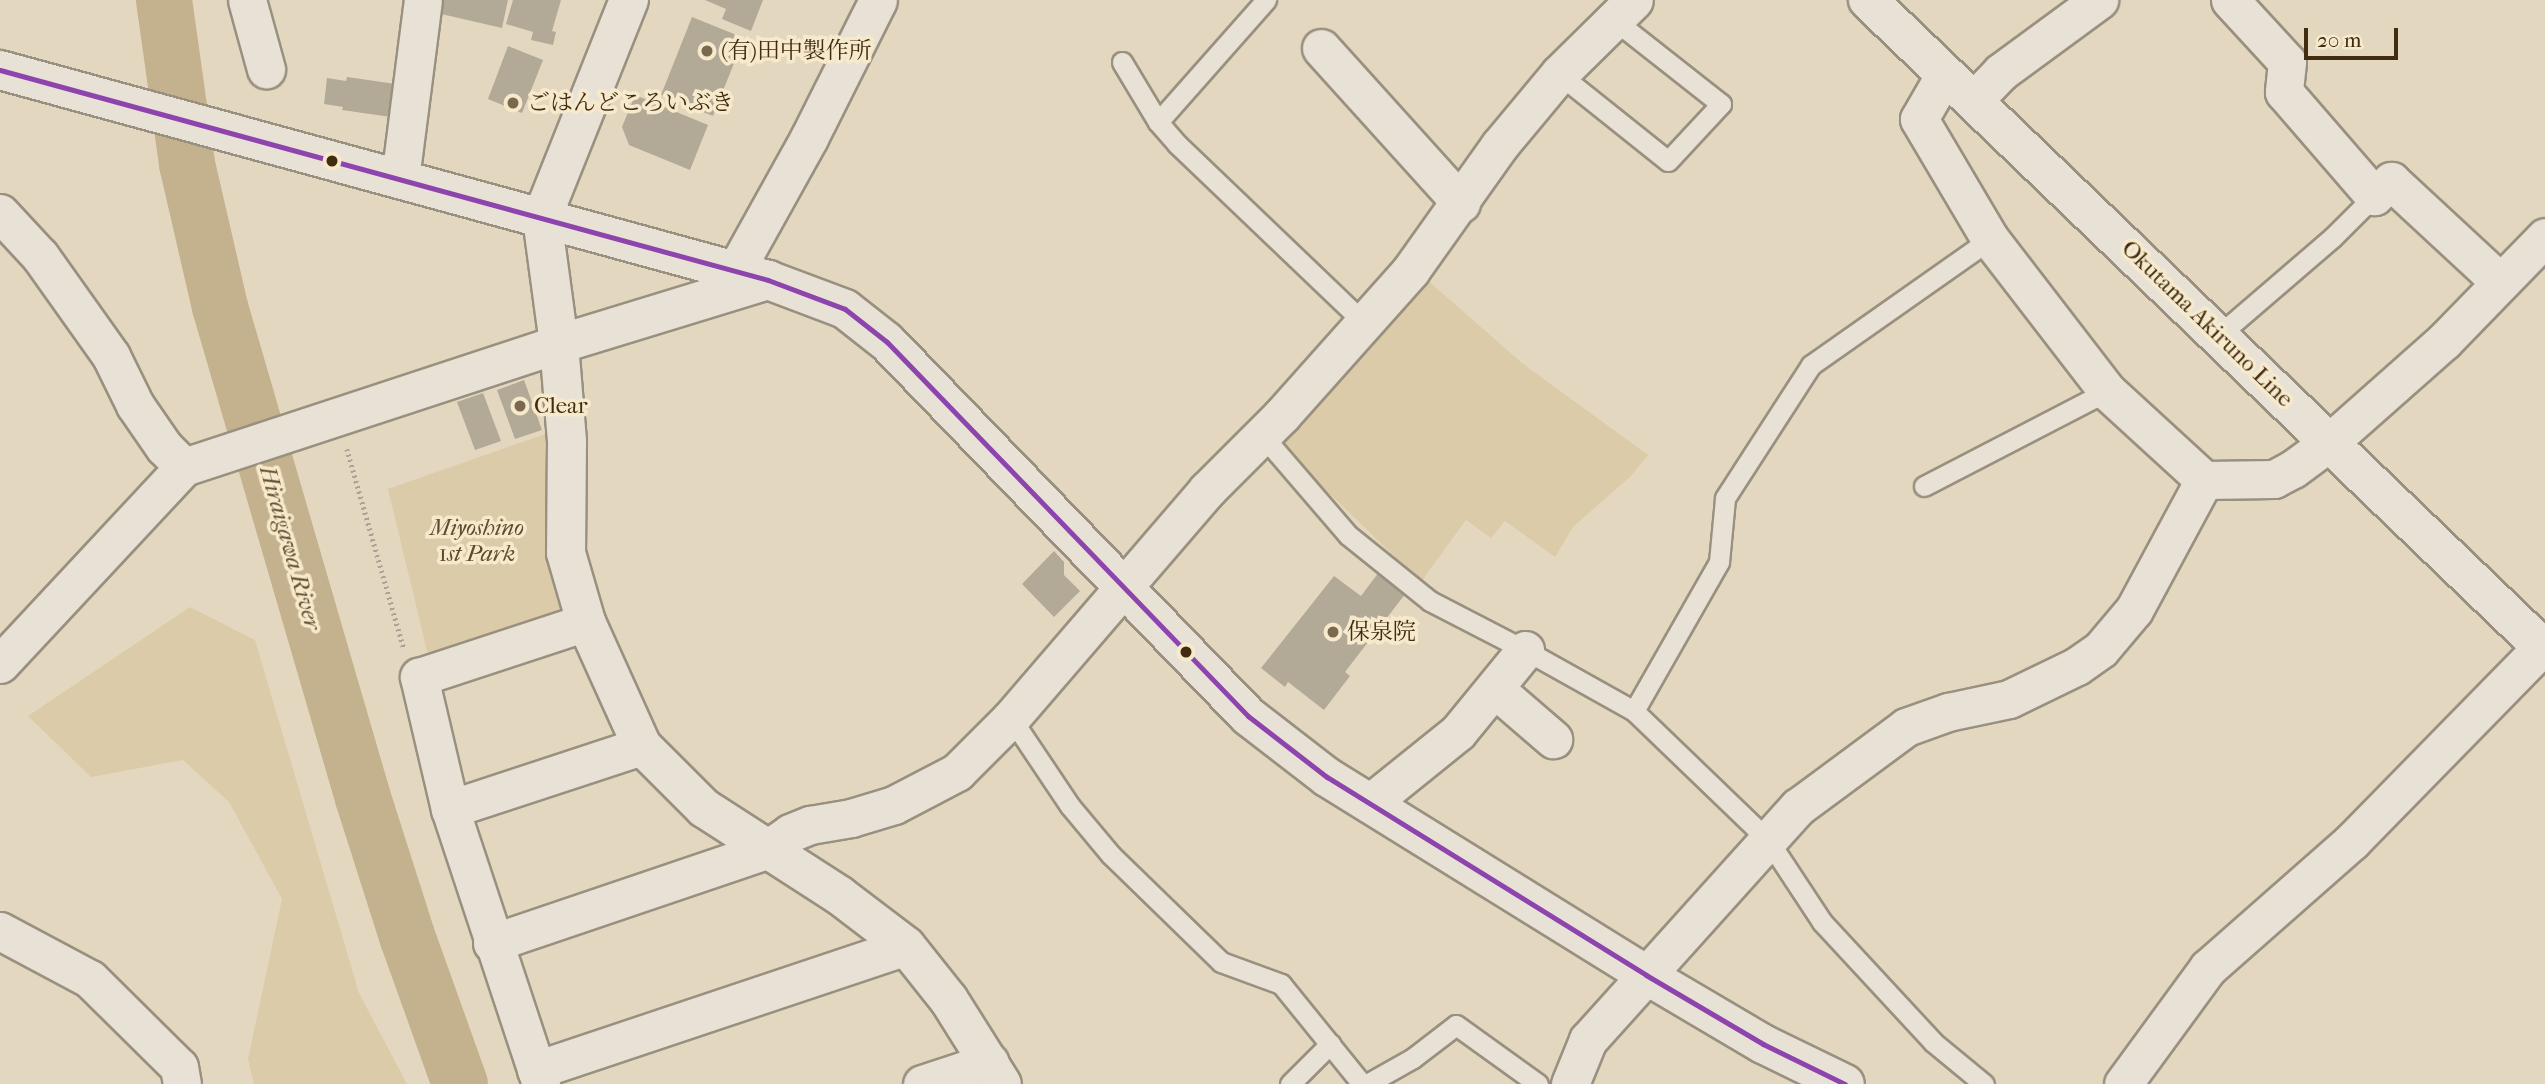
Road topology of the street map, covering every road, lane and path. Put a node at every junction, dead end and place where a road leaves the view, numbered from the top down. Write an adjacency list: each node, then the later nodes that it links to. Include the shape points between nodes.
1 (247, 0): 12 (street)
2 (422, 0): 18 (street)
3 (629, 0): 22 (main road)
4 (878, 0): 25 (street, via 808,138)
5 (1266, 0): 17 (lane)
6 (1868, 0): 15 (main road, Okutama Akiruno Line)
7 (2099, 0): 16 (street, via 2001,72)
8 (2230, 0): 19 (street, via 2287,62 2284,92)
9 (1623, 9): 14 (street); 14 (lane, via 1721,104 1668,161)
10 (1321, 48): 20 (street)
11 (1122, 62): 17 (lane)
12 (266, 69)
13 (0, 70): 18 (main road)
14 (1559, 74): 20 (street, via 1499,146)
15 (1945, 74): 16 (main road, Okutama Akiruno Line); 24 (street, via 1919,119)
16 (1973, 101): 28 (main road, Okutama Akiruno Line)
17 (1158, 122): 27 (lane)
18 (400, 179): 22 (main road)
19 (2374, 196): 26 (street, via 2391,181); 28 (lane)
20 (1461, 202): 27 (street, via 1411,270)
21 (0, 213): 34 (street, via 40,256 111,356 135,405 164,447)
22 (542, 218): 25 (main road); 29 (main road)
23 (2545, 237): 26 (street)
24 (1990, 239): 30 (street); 44 (lane, via 1811,365 1725,498 1719,562)
25 (751, 276): 29 (main road); 37 (main road, via 845,309 869,326)
26 (2500, 282): 33 (street, via 2444,341)
27 (1364, 323): 32 (street)
28 (2219, 335): 33 (main road, Okutama Akiruno Line)
29 (559, 344): 31 (street); 38 (main road, via 568,442 566,553)
30 (2107, 391): 35 (street); 36 (lane)
31 (336, 418): 34 (street); 41 (path)
32 (1262, 435): 37 (street); 40 (lane, via 1348,535 1430,601)
33 (2331, 442): 35 (street, via 2274,479); 39 (main road, Okutama Akiruno Line)
34 (190, 465): 42 (street)
35 (2204, 480): 50 (street, via 2134,610 2101,649 2009,699 1906,727 1798,807)
36 (1924, 486)
37 (1122, 588): 45 (street); 48 (main road, via 1248,716 1327,777)
38 (586, 622): 47 (main road); 49 (street, via 419,677)
39 (2543, 648): 67 (street, via 2352,841 2208,968)
40 (1525, 650): 43 (street); 44 (lane)
41 (408, 663)
42 (0, 664)
43 (1496, 689): 46 (street); 48 (street, via 1458,732)
44 (1633, 710): 50 (lane)
45 (1011, 718): 51 (street, via 957,772 924,791 851,818 810,825); 56 (lane, via 1070,806 1111,855 1222,962 1281,984)
46 (1553, 739)
47 (642, 746): 49 (street); 51 (main road, via 704,808)
48 (1370, 803): 55 (main road)
49 (450, 809): 53 (street)
50 (1768, 840): 55 (street); 66 (lane, via 1822,922 1933,1042)
51 (766, 850): 53 (street); 54 (main road, via 839,895)
52 (0, 931): 59 (street, via 90,979 179,1067)
53 (492, 943): 58 (street)
54 (906, 946): 57 (main road, via 949,1000); 58 (street)
55 (1646, 975): 64 (street, via 1588,1040); 65 (main road, via 1763,1044)
56 (1330, 1044): 61 (lane); 62 (lane)
57 (995, 1073): 60 (street)
58 (538, 1077)
59 (182, 1084)
60 (922, 1084)
61 (1290, 1084)
62 (1364, 1084): 63 (lane, via 1413,1058 1456,1025)
63 (1538, 1084)
64 (1570, 1084)
65 (1845, 1084)
66 (1984, 1084)
67 (2123, 1084)

